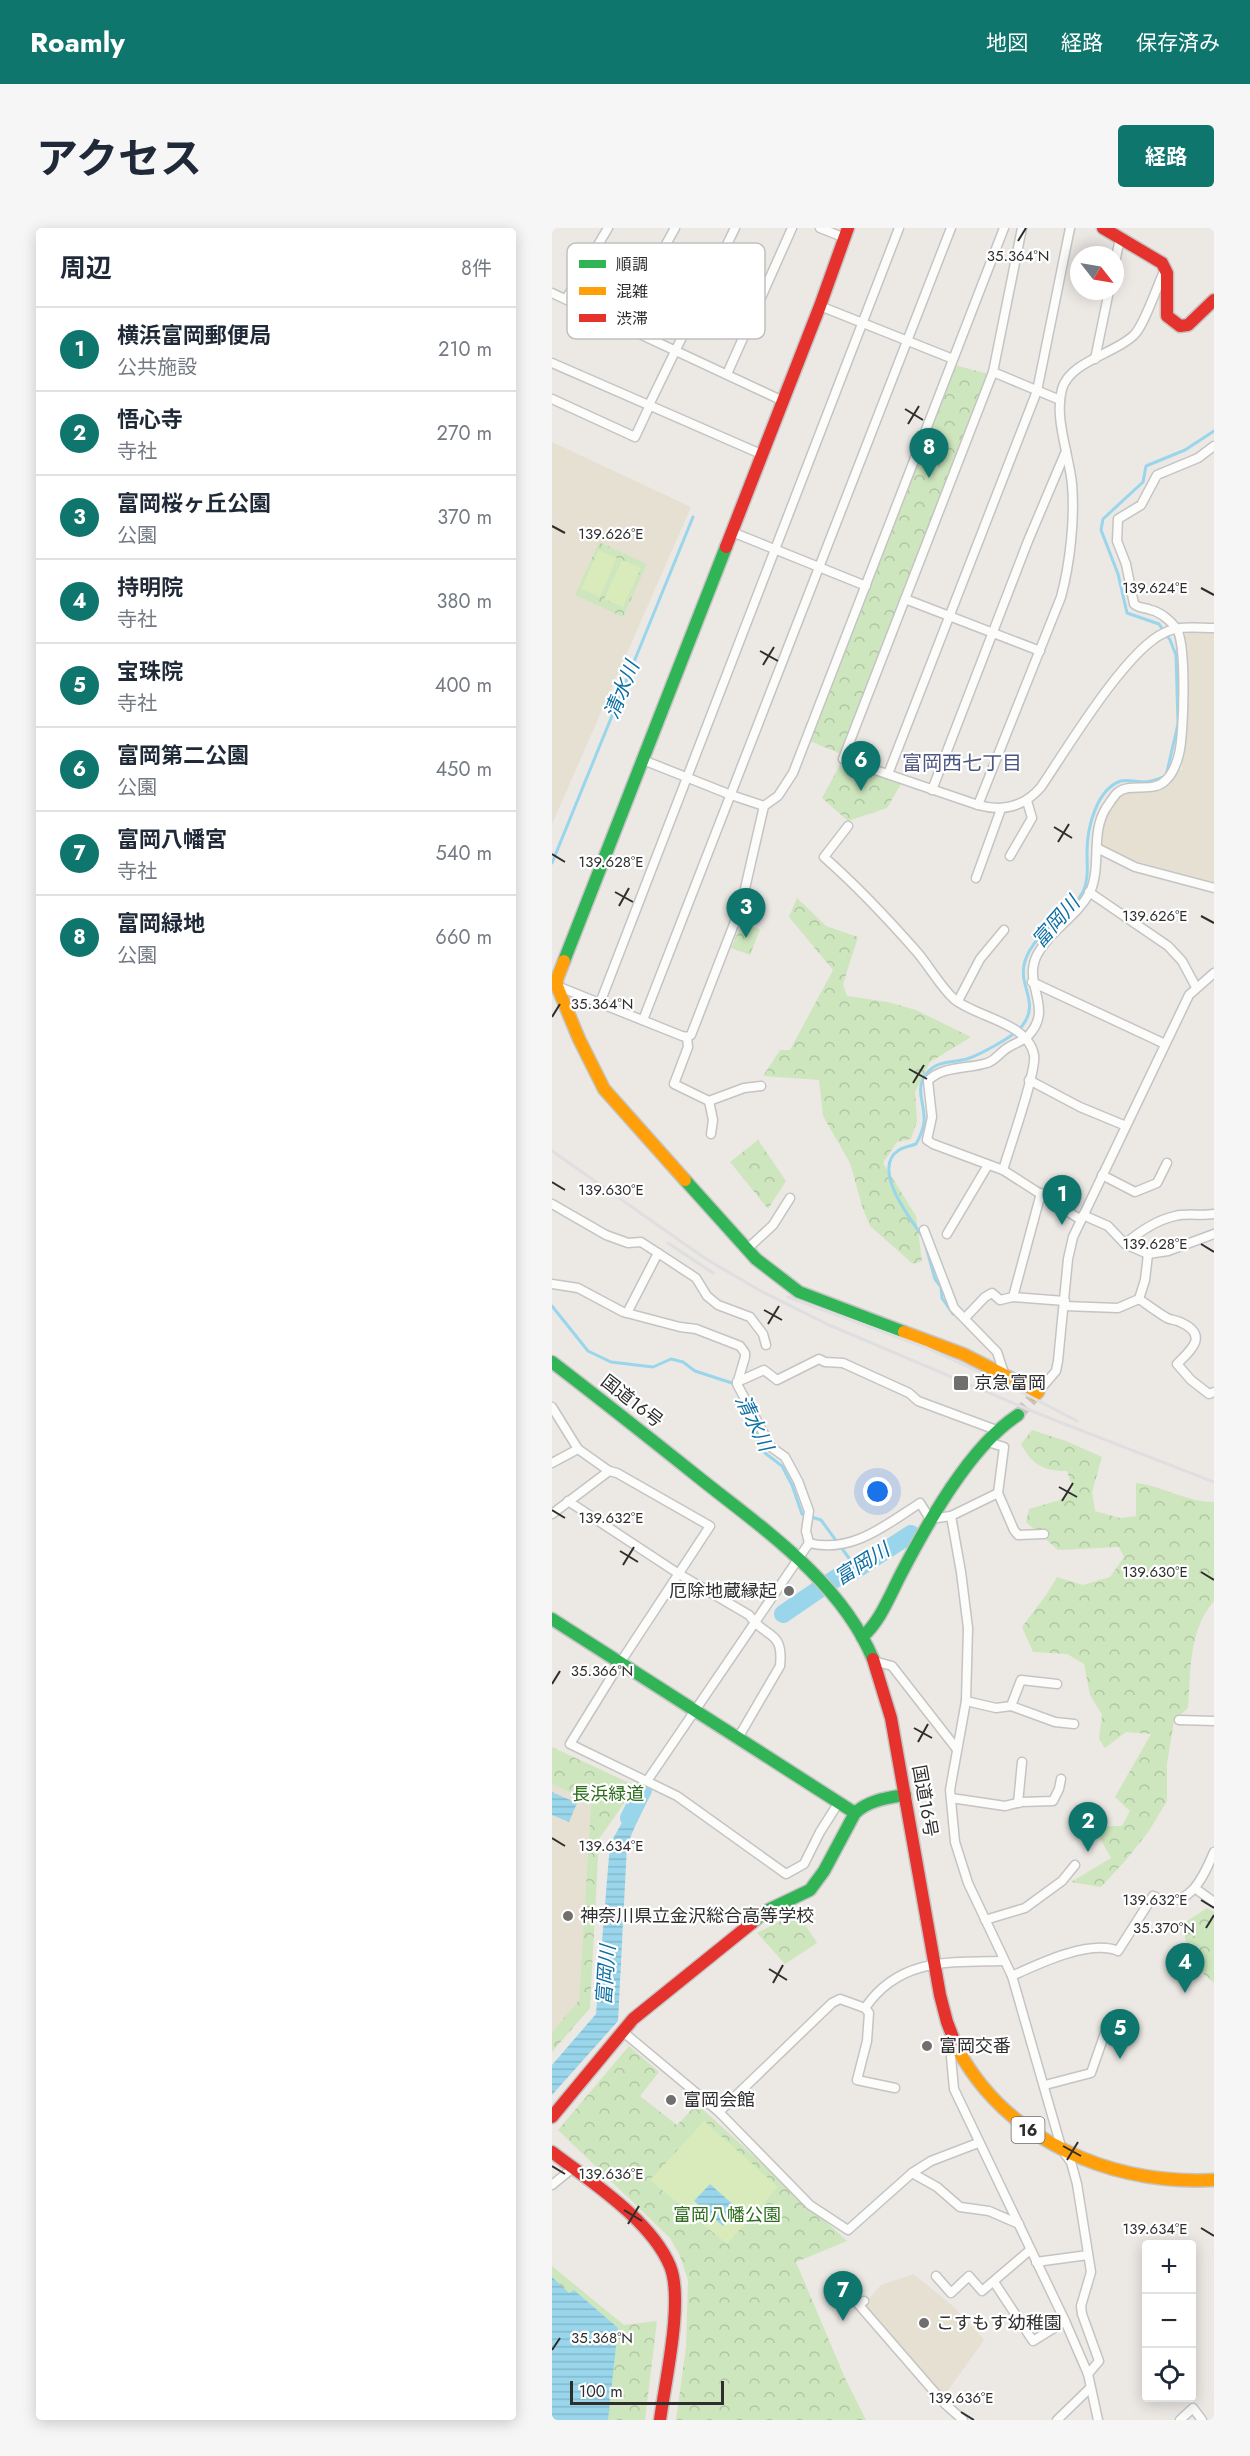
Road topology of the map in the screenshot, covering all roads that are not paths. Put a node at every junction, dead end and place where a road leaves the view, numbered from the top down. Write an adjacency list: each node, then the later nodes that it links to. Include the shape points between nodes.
1 (608, 228): 14 (street)
2 (675, 228): 15 (street)
3 (735, 228): 16 (street)
4 (792, 228): 19 (street)
5 (820, 228): 12 (street)
6 (898, 228): 25 (street)
7 (951, 228): 29 (street)
8 (1004, 228): 31 (street)
9 (1022, 228): 34 (street)
10 (1070, 228): 36 (street)
11 (1103, 228): 13 (main road)
12 (847, 233): 24 (main road)
13 (1120, 238): 17 (street); 18 (main road)
14 (599, 243)
15 (667, 243)
16 (728, 243)
17 (1118, 246)
18 (1166, 267): 23 (main road, via 1167,315 1180,327 1188,325); 32 (street, via 1135,335)
19 (765, 289)
20 (552, 293): 21 (street)
21 (566, 299)
22 (1107, 300): 32 (street)
23 (1214, 300)
24 (820, 306): 25 (street); 39 (main road)
25 (862, 324): 29 (street); 45 (street)
26 (649, 339): 30 (street)
27 (681, 339): 30 (street)
28 (743, 339): 35 (street)
29 (906, 340): 31 (street); 46 (street)
30 (675, 351): 35 (street); 40 (street)
31 (953, 359): 47 (street)
32 (1095, 359): 38 (street, via 1064,382)
33 (552, 363): 40 (street)
34 (993, 372): 36 (street); 48 (street)
35 (727, 374): 39 (street)
36 (1037, 391): 38 (street); 49 (street)
37 (552, 399): 40 (street, via 636,436)
38 (1060, 400): 42 (street)
39 (783, 401): 43 (main road)
40 (650, 405): 43 (street)
41 (1214, 446): 50 (street, via 1198,458 1157,475 1141,505 1118,519 1117,541 1134,604 1165,616)
42 (1066, 450): 52 (street); 53 (street, via 1072,484 1068,573)
43 (761, 454): 44 (main road)
44 (732, 532): 45 (street); 54 (main road)
45 (773, 549): 46 (street); 56 (street)
46 (819, 567): 47 (street); 58 (street)
47 (866, 586): 60 (street, via 793,773 778,796)
48 (905, 599): 49 (street); 55 (street, via 843,759)
49 (948, 616): 52 (street); 55 (street)
50 (1176, 628): 51 (street); 59 (street, via 1157,637 1123,670 1041,787); 64 (street, via 1181,642 1184,716 1179,755 1167,780 1155,787 1127,788 1117,793 1097,829)
51 (1214, 628)
52 (993, 633): 53 (street); 57 (street)
53 (1040, 651): 61 (street)
54 (643, 760): 56 (street); 72 (main road)
55 (888, 774): 57 (street)
56 (686, 777): 58 (street); 75 (street)
57 (932, 790): 61 (street)
58 (731, 795): 60 (street); 76 (street)
59 (1027, 801): 62 (street); 65 (street, via 1032,818)
60 (764, 806): 77 (street, via 738,913)
61 (978, 806): 62 (street)
62 (1002, 809): 66 (street)
63 (848, 826): 74 (street, via 824,857 853,882)
64 (1097, 848): 67 (street, via 1135,867); 68 (street)
65 (1010, 856)
66 (976, 878)
67 (1214, 888)
68 (1089, 892): 71 (street, via 1075,914 1038,953 1032,966); 73 (street, via 1168,946)
69 (1004, 930): 74 (street, via 980,959)
70 (1214, 973): 73 (street)
71 (1032, 982): 78 (street, via 1040,1005 1039,1017); 79 (street)
72 (557, 986): 75 (street); 98 (main road, via 604,1089)
73 (1196, 987): 79 (street)
74 (958, 1001): 78 (street)
75 (600, 1003): 76 (street)
76 (644, 1020): 77 (street)
77 (687, 1037): 82 (street, via 688,1047 674,1084)
78 (1026, 1038): 80 (street, via 1034,1056); 86 (street, via 990,1062 935,1073 928,1081 932,1117 927,1140)
79 (1165, 1044): 83 (street)
80 (1029, 1080): 83 (street); 87 (street)
81 (761, 1086): 82 (street)
82 (709, 1101): 84 (street)
83 (1126, 1126): 88 (street)
84 (711, 1134)
85 (1167, 1163): 88 (street, via 1157,1183 1135,1192)
86 (988, 1165): 87 (street); 95 (street)
87 (1003, 1170): 89 (street)
88 (1102, 1174): 93 (street)
89 (1041, 1193): 93 (street); 102 (street)
90 (790, 1198): 98 (street, via 773,1225)
91 (552, 1204): 99 (street, via 606,1235 628,1243 641,1242)
92 (1214, 1214): 97 (street, via 1177,1215 1138,1233)
93 (1082, 1218): 97 (street, via 1108,1226); 104 (street, via 1068,1259)
94 (924, 1230): 106 (street, via 954,1308)
95 (946, 1234)
96 (1214, 1234): 100 (street)
97 (1125, 1244): 100 (street)
98 (746, 1250): 109 (main road, via 799,1292)
99 (658, 1253): 105 (street); 107 (street, via 696,1278 718,1305 750,1317)
100 (1148, 1254): 103 (street)
101 (552, 1284): 105 (street, via 578,1288)
102 (1013, 1298): 104 (street); 106 (street, via 1000,1300 992,1293)
103 (1139, 1299): 104 (street, via 1118,1308); 111 (street, via 1193,1330 1196,1343 1177,1364 1209,1394)
104 (1064, 1303): 112 (street, via 1056,1371)
105 (627, 1313): 110 (street, via 696,1329 740,1346 745,1357)
106 (965, 1318): 109 (street, via 997,1352)
107 (766, 1345)
108 (552, 1362): 127 (main road, 国道16号 / 16)
109 (1004, 1373): 112 (main road)
110 (737, 1382): 115 (street, via 764,1370 777,1380 819,1359 843,1364 909,1393 918,1401); 126 (street, via 771,1447 785,1457 798,1481 809,1511)
111 (1214, 1392)
112 (1036, 1393)
113 (552, 1407): 117 (street)
114 (1018, 1415): 115 (main road)
115 (999, 1431): 116 (main road)
116 (987, 1442): 120 (street, via 1004,1447); 124 (main road)
117 (578, 1449): 118 (street); 119 (street)
118 (552, 1463)
119 (609, 1471): 121 (street); 128 (street, via 710,1526)
120 (998, 1494): 123 (street); 125 (street, via 1018,1534)
121 (568, 1502): 122 (street); 128 (street)
122 (552, 1514)
123 (951, 1516): 124 (street); 135 (street, via 968,1628)
124 (930, 1519): 126 (street, via 920,1503 851,1544 825,1547); 131 (main road, via 882,1609 869,1631)
125 (1044, 1534)
126 (809, 1543): 127 (street)
127 (797, 1558): 130 (street); 131 (main road, 国道16号 / 16, via 844,1608)
128 (679, 1574): 130 (street, via 749,1615); 133 (street)
129 (552, 1619): 133 (main road)
130 (754, 1623): 137 (street); 141 (street, via 778,1641 782,1653 780,1666)
131 (861, 1636): 132 (main road, 国道16号 / 16)
132 (874, 1661): 142 (street, via 892,1666); 146 (main road, 国道16号 / 16, via 891,1712)
133 (620, 1663): 137 (main road); 145 (street, via 570,1744)
134 (1057, 1683): 136 (street, via 1021,1680)
135 (966, 1701): 136 (street, via 996,1708); 142 (street)
136 (1011, 1706): 140 (street, via 1055,1722)
137 (695, 1710): 141 (main road); 145 (street)
138 (1179, 1720): 139 (street)
139 (1214, 1722)
140 (1074, 1724)
141 (738, 1738): 148 (main road)
142 (956, 1748): 147 (street)
143 (1022, 1762): 149 (street)
144 (1061, 1779): 149 (street, via 1053,1801)
145 (647, 1781): 148 (street, via 677,1796 786,1874 804,1864)
146 (905, 1795): 150 (main road, via 871,1802); 157 (main road, 国道16号 / 16)
147 (951, 1798): 149 (street, via 1005,1806); 155 (street, via 961,1864)
148 (839, 1802): 150 (main road)
149 (1017, 1803)
150 (855, 1812): 161 (main road, via 810,1890 766,1911)
151 (1214, 1852): 153 (street)
152 (1075, 1864): 155 (street, via 1062,1881 1024,1908)
153 (1196, 1889): 154 (street); 158 (street, via 1178,1900 1153,1896 1118,1951 1096,1947)
154 (1214, 1902)
155 (985, 1920): 156 (street)
156 (1003, 1961): 157 (street); 158 (street)
157 (934, 1963): 159 (street, via 892,1981); 162 (main road, 国道16号 / 16)
158 (1012, 1976): 163 (street)
159 (865, 2008): 164 (street, via 869,2013 867,2042 857,2080); 165 (street, via 840,1999 832,2003)
160 (1123, 2020): 163 (street, via 1106,2033 1091,2073)
161 (621, 2031): 165 (street); 166 (main road)
162 (957, 2048): 167 (street, via 951,2057 954,2089); 168 (main road, 国道16号 / 16, via 1003,2110)
163 (1045, 2085): 168 (street)
164 (895, 2088)
165 (719, 2112): 171 (street, via 810,2205 848,2230)
166 (552, 2117)
167 (978, 2144): 171 (street); 174 (street)
168 (1062, 2150): 172 (main road, 国道16号 / 16, via 1146,2178); 176 (street, via 1071,2162 1077,2184)
169 (552, 2152): 170 (main road)
170 (573, 2168): 173 (street); 185 (main road, via 646,2231 670,2267 674,2309)
171 (912, 2173): 174 (street, via 937,2187 960,2207 989,2211)
172 (1214, 2180)
173 (552, 2185)
174 (1019, 2224): 175 (street)
175 (1030, 2250): 177 (street); 179 (street)
176 (1088, 2255): 177 (street); 182 (street, via 1091,2272 1081,2306 1099,2361)
177 (1036, 2262): 181 (street)
178 (936, 2276): 179 (street, via 951,2293 969,2276 982,2291)
179 (994, 2282): 181 (street, via 1033,2341)
180 (864, 2301): 184 (street, via 860,2305)
181 (1065, 2321): 182 (street)
182 (1088, 2374): 183 (street)
183 (1090, 2388): 186 (street); 187 (street)
184 (959, 2419)
185 (660, 2420)
186 (1057, 2420)
187 (1098, 2420)
188 (1180, 2420): 189 (street, via 1193,2408)
189 (1202, 2420)

